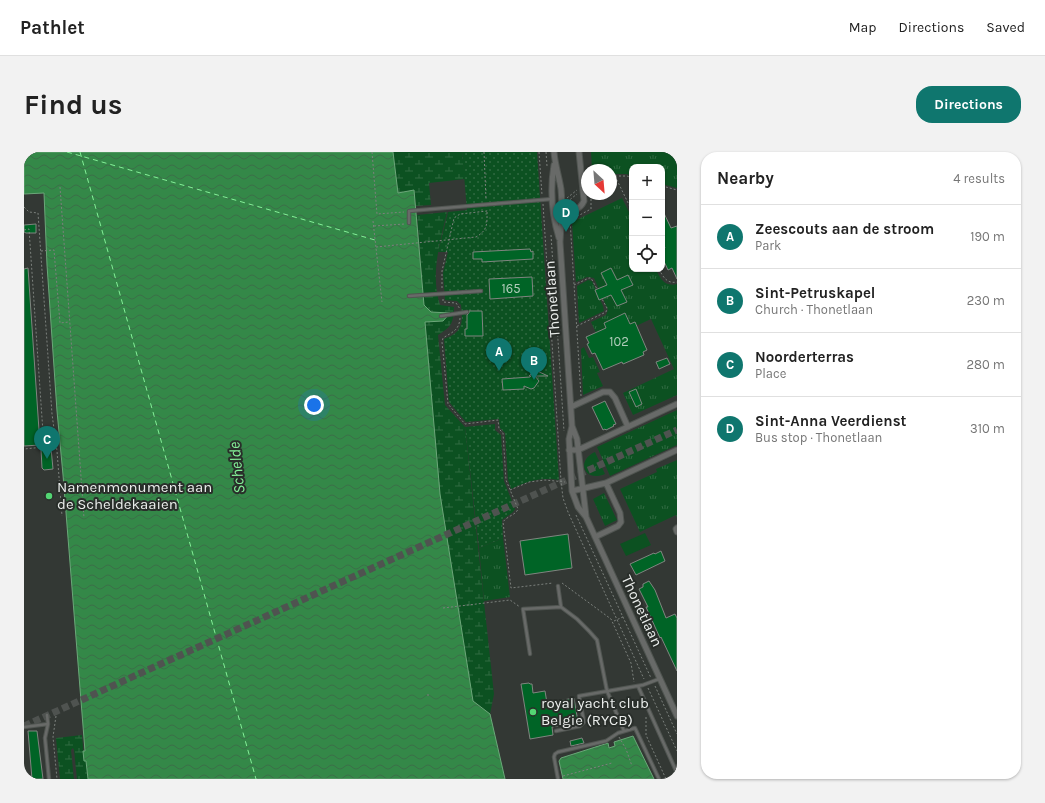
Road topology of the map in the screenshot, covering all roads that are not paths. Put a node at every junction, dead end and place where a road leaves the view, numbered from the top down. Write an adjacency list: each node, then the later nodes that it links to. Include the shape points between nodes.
1 (554, 152): 3 (street, Thonetlaan)
2 (579, 152): 6 (street, via 584,201 577,210)
3 (555, 162): 4 (street, Thonetlaan, via 552,180); 6 (street, Thonetlaan)
4 (553, 199): 5 (street, Thonetlaan); 7 (lane, via 409,211)
5 (553, 207): 6 (street, via 557,212); 8 (street, Thonetlaan)
6 (562, 212): 8 (street, Thonetlaan)
7 (409, 223)
8 (560, 242): 14 (street, Thonetlaan)
9 (481, 291): 10 (lane)
10 (409, 296)
11 (467, 312): 12 (lane)
12 (441, 316)
13 (677, 404): 16 (street)
14 (571, 407): 15 (street, Thonetlaan); 16 (street, via 603,392 610,392)
15 (572, 426): 17 (street, Thonetlaan, via 568,439); 18 (street, Thonetlaan)
16 (628, 427): 18 (street)
17 (569, 450): 18 (street); 22 (street, Thonetlaan)
18 (578, 450): 21 (street, Thonetlaan)
19 (677, 450): 20 (street)
20 (606, 483): 21 (street); 26 (street, via 622,522)
21 (582, 489): 22 (street); 23 (street, Thonetlaan)
22 (572, 491): 23 (street, Thonetlaan, via 578,507)
23 (586, 517): 26 (street, Thonetlaan)
24 (677, 528): 25 (street)
25 (677, 532)
26 (595, 537): 30 (street, Thonetlaan)
27 (558, 586): 28 (lane)
28 (561, 607): 29 (lane, via 522,609); 32 (lane, via 597,640)
29 (530, 654)
30 (660, 678): 31 (lane); 34 (street, Thonetlaan)
31 (636, 686): 32 (lane); 39 (lane)
32 (607, 692): 37 (lane, via 579,696 584,722 580,726); 38 (lane)
33 (47, 715): 35 (lane)
34 (677, 716)
35 (48, 724): 36 (lane); 41 (lane, via 46,738)
36 (24, 727)
37 (556, 731)
38 (624, 731): 40 (lane, via 606,740 555,754); 42 (lane, via 636,728)
39 (677, 773)
40 (558, 777)
41 (49, 779)
42 (659, 779)

